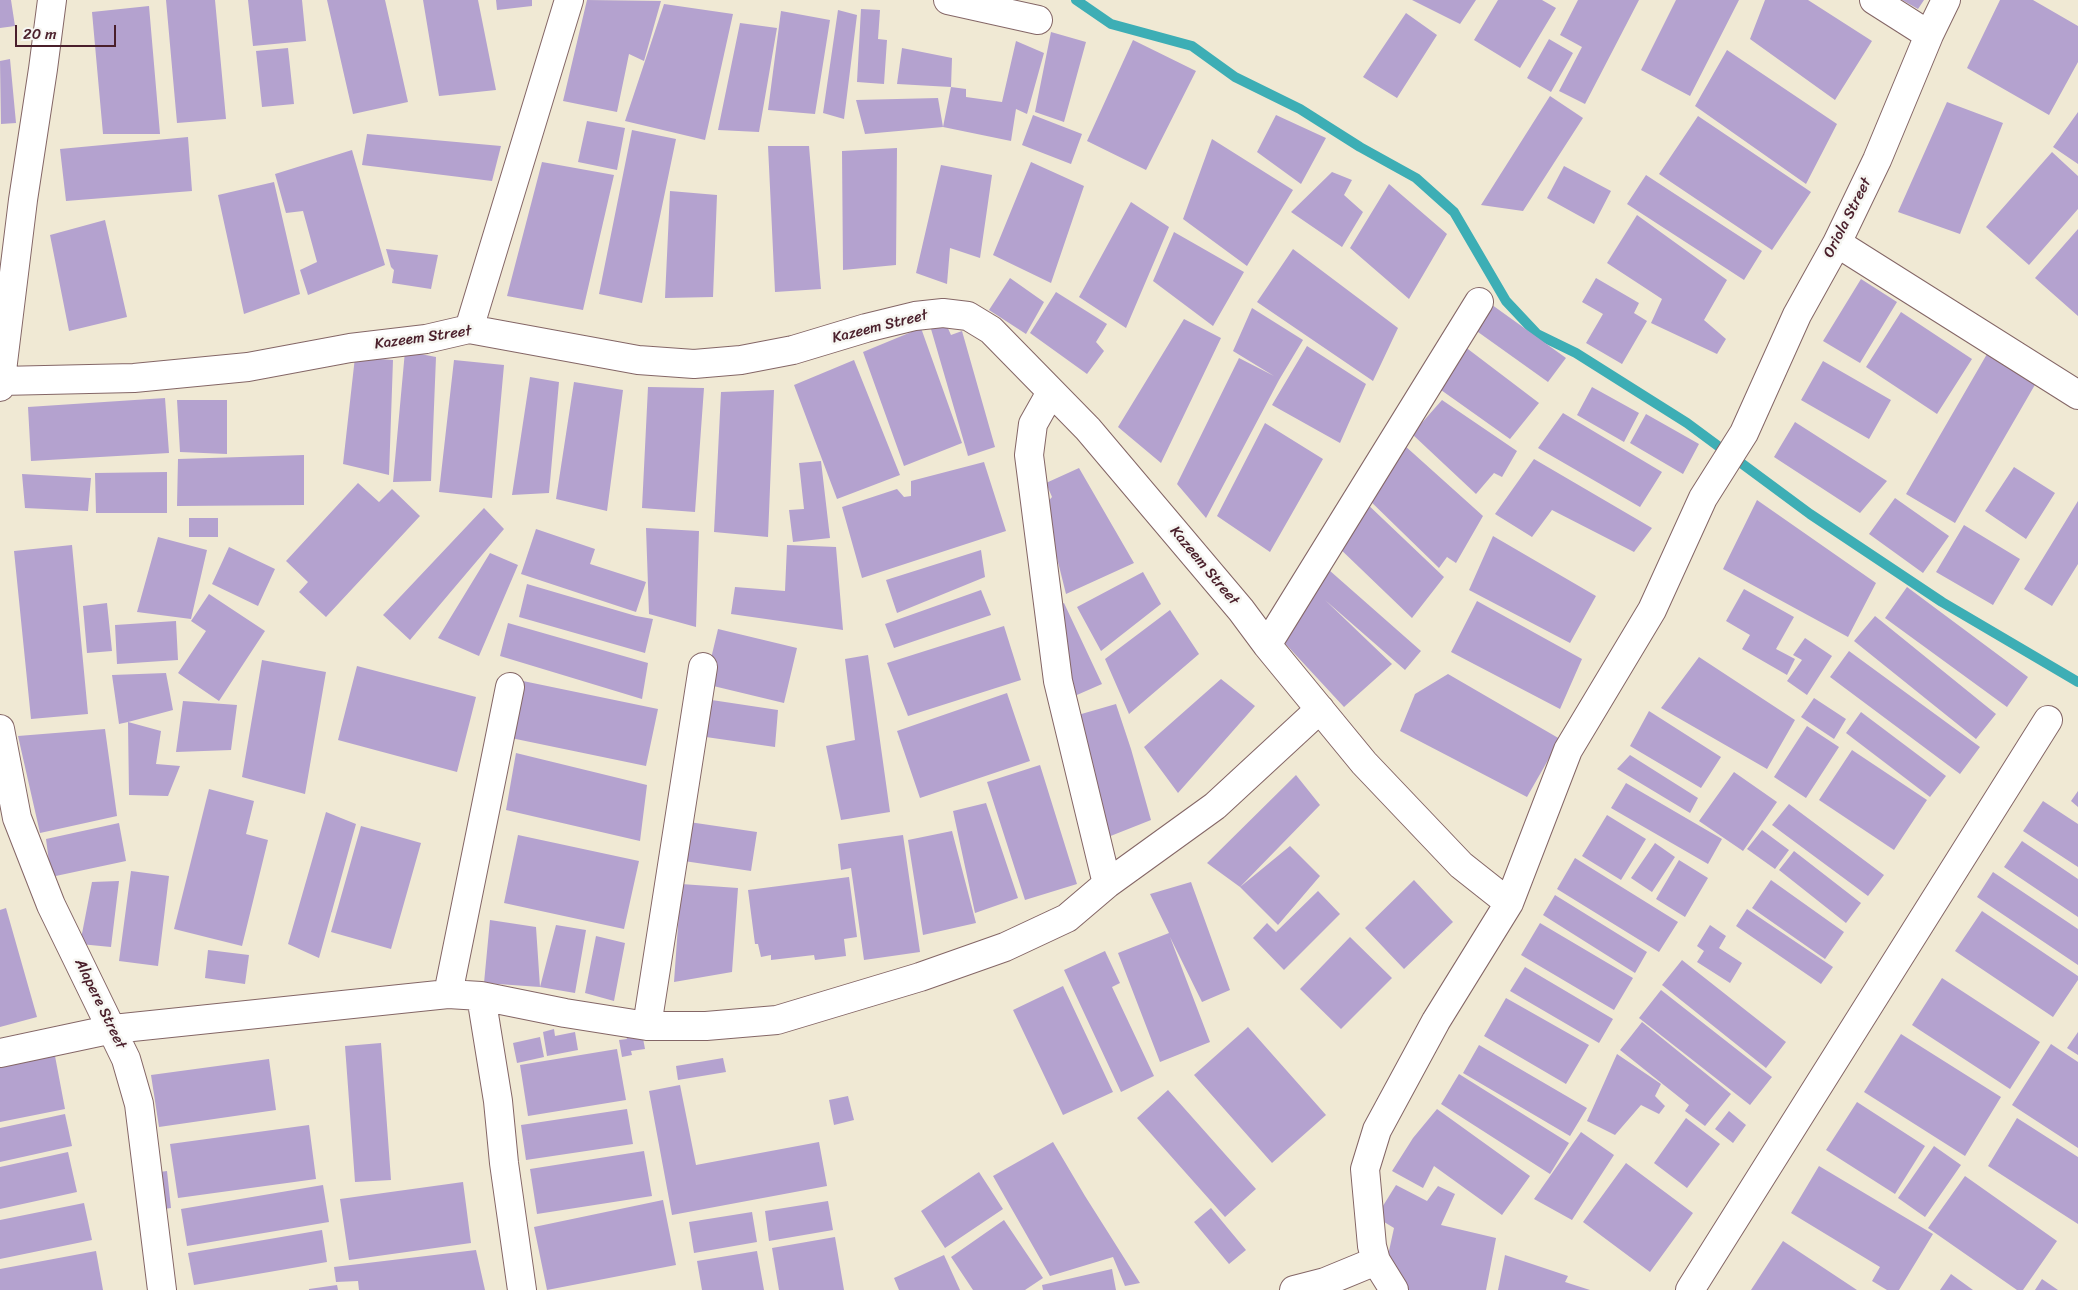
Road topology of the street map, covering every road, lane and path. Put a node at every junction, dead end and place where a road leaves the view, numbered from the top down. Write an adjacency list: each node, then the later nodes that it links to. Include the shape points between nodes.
1 (52, 0): 11 (street, via 22,200)
2 (569, 0): 10 (street)
3 (948, 0): 6 (street)
4 (1874, 0): 7 (street)
5 (1946, 0): 7 (street, Oriola Street)
6 (1038, 20)
7 (1929, 35): 8 (street, Oriola Street, via 1877,160)
8 (1837, 243): 14 (street); 22 (street, Oriola Street, via 1797,315 1744,433 1703,498 1652,610 1568,750)
9 (1479, 302): 15 (street)
10 (469, 329): 11 (street, Kazeem Street, via 426,339 350,348 248,367 134,378); 13 (street, Kazeem Street, via 638,360 694,364 741,360 793,350 866,328 943,313 968,316 991,330)
11 (0, 381): 12 (street)
12 (0, 387)
13 (1051, 392): 15 (street, Kazeem Street, via 1088,429); 21 (street, via 1033,424 1029,455 1058,680)
14 (2078, 395)
15 (1267, 645): 18 (street, Kazeem Street)
16 (703, 667): 25 (street)
17 (510, 687): 23 (street)
18 (1320, 709): 21 (street, via 1215,806); 22 (street, Kazeem Street, via 1364,763 1455,858)
19 (2048, 720): 33 (street)
20 (0, 729): 26 (street, Alapere Street, via 17,818 51,905)
21 (1107, 884): 25 (street, via 1067,918 1005,947 920,977 777,1020 706,1026)
22 (1509, 903): 28 (street, Oriola Street, via 1436,1021 1376,1130 1365,1169)
23 (448, 994): 24 (street); 26 (street)
24 (481, 996): 25 (street); 30 (street)
25 (647, 1026)
26 (113, 1028): 27 (street); 29 (street, Alapere Street, via 139,1104)
27 (0, 1053)
28 (1376, 1261): 31 (street, via 1325,1282); 32 (street)
29 (162, 1290)
30 (522, 1290)
31 (1294, 1290)
32 (1394, 1290)
33 (1690, 1290)

